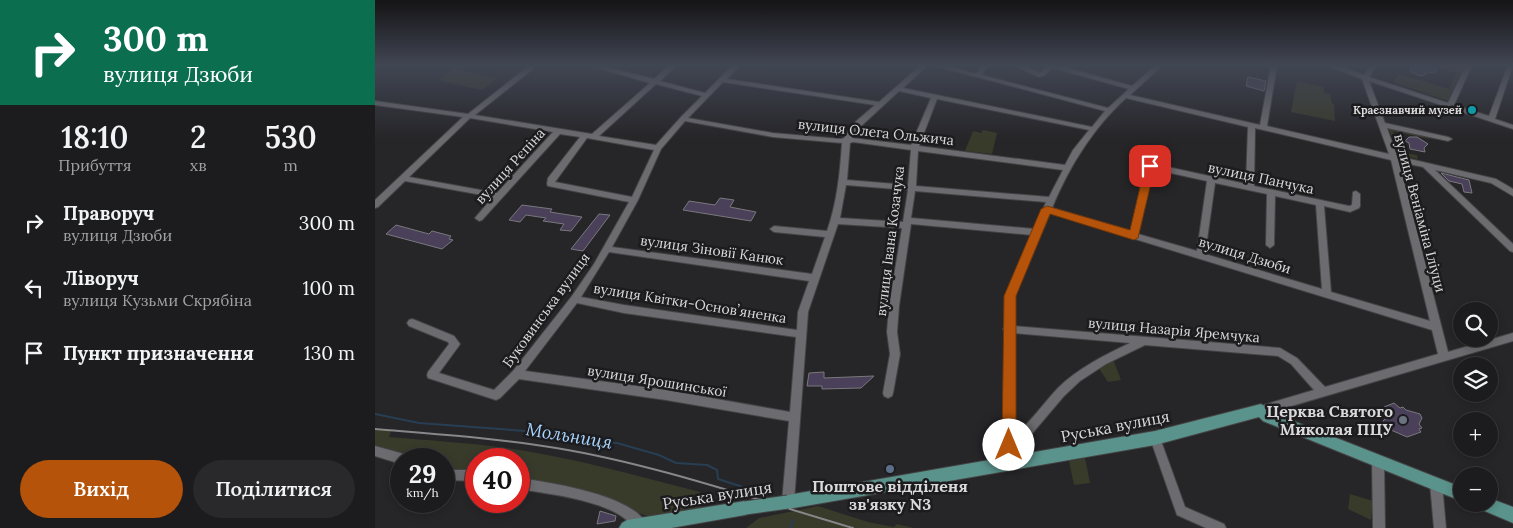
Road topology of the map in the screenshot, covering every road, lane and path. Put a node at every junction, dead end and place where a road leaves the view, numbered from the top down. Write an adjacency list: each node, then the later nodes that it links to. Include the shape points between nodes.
1 (899, 89): 19 (street)
2 (504, 90): 22 (street)
3 (647, 90): 31 (street)
4 (685, 90): 15 (street)
5 (711, 90): 15 (street, Буковинська вулиця)
6 (785, 90): 19 (street)
7 (902, 90): 16 (street)
8 (1030, 90): 21 (street)
9 (1131, 90): 17 (street)
10 (1270, 90): 27 (street)
11 (1369, 90): 26 (street, вулиця Веніаміна Іліуци)
12 (1400, 90): 20 (street)
13 (1458, 90): 20 (street)
14 (1502, 90): 24 (street)
15 (706, 95): 23 (street, Буковинська вулиця)
16 (935, 96): 29 (street); 35 (street, вулиця Івана Козачука)
17 (1125, 96): 21 (street); 25 (street)
18 (375, 103): 22 (street)
19 (881, 104): 33 (street, via 850,132)
20 (1450, 106): 24 (street)
21 (1109, 110): 29 (street)
22 (470, 116): 30 (street); 41 (street)
23 (683, 119): 33 (street, вулиця Олега Ольжича, via 773,135); 34 (street, Буковинська вулиця)
24 (1491, 120): 28 (street)
25 (1252, 125): 27 (street); 45 (street)
26 (1382, 125): 32 (street); 37 (street, вулиця Веніаміна Іліуци)
27 (1263, 128): 37 (street)
28 (1513, 128)
29 (1093, 129): 40 (street)
30 (558, 131): 31 (street); 49 (street, вулиця Рєпіна)
31 (589, 136): 34 (street); 50 (street, via 566,160 551,184)
32 (1448, 139)
33 (846, 141): 35 (street, вулиця Олега Ольжича); 43 (street)
34 (658, 148): 50 (street, Буковинська вулиця)
35 (915, 148): 40 (street, вулиця Олега Ольжича); 44 (street, вулиця Івана Козачука)
36 (1152, 154): 38 (street)
37 (1394, 158): 39 (street); 70 (street, вулиця Веніаміна Іліуци)
38 (1150, 166): 42 (street, вулиця Панчука); 61 (street)
39 (1426, 166): 47 (street, via 1493,181); 64 (street)
40 (1067, 168): 51 (street)
41 (403, 178): 49 (street); 53 (street)
42 (1211, 180): 45 (street, вулиця Панчука); 65 (street)
43 (843, 182): 44 (street); 56 (street)
44 (912, 187): 51 (street); 57 (street, вулиця Івана Козачука)
45 (1250, 188): 46 (street, вулиця Панчука)
46 (1271, 193): 52 (street, вулиця Панчука); 62 (street)
47 (1513, 193)
48 (1356, 194): 52 (street, вулиця Панчука, via 1356,206 1350,209)
49 (500, 196): 55 (street, вулиця Рєпіна)
50 (634, 200): 63 (street, Буковинська вулиця)
51 (1051, 200): 54 (street)
52 (1320, 204): 67 (street)
53 (375, 205)
54 (1047, 209): 59 (street); 61 (street, вулиця Дзюби)
55 (479, 218)
56 (835, 221): 57 (street); 60 (street)
57 (907, 223): 59 (street); 78 (street, вулиця Івана Козачука, via 894,306 892,332 895,354)
58 (774, 229): 60 (street)
59 (1036, 232): 71 (street, via 1010,296)
60 (830, 234): 66 (street)
61 (1134, 236): 65 (street, вулиця Дзюби)
62 (1270, 245)
63 (607, 249): 66 (street, вулиця Зіновії Канюк); 68 (street, Буковинська вулиця)
64 (1513, 249)
65 (1201, 255): 67 (street, вулиця Дзюби)
66 (813, 278): 72 (street)
67 (1327, 294): 70 (street, вулиця Дзюби)
68 (575, 299): 72 (street, вулиця Квітки-Основʼяненка); 76 (street, Буковинська вулиця)
69 (412, 323): 76 (street, Буковинська вулиця, via 451,339 455,344 432,374 496,395)
70 (1436, 327): 75 (street, вулиця Веніаміна Іліуци)
71 (1008, 329): 74 (street, вулиця Назарія Яремчука); 82 (street)
72 (800, 334): 80 (street)
73 (1513, 337): 75 (street, Руська вулиця)
74 (1142, 342): 77 (street, вулиця Назарія Яремчука, via 1280,352); 82 (street, via 1099,362 1067,386 1023,438)
75 (1444, 357): 77 (street, Руська вулиця)
76 (517, 374): 80 (street, вулиця Ярошинської)
77 (1322, 391): 79 (street, Руська вулиця)
78 (888, 393)
79 (1261, 410): 81 (main road, Руська вулиця); 85 (main road, via 1268,417)
80 (793, 417): 90 (street)
81 (1155, 438): 86 (main road, Руська вулиця); 94 (street, via 1181,511)
82 (1009, 445): 86 (street)
83 (375, 451): 84 (street)
84 (390, 455)
85 (1378, 461): 87 (main road); 95 (street)
86 (1008, 463): 90 (main road, Руська вулиця)
87 (1435, 484): 89 (main road); 96 (street)
88 (530, 485): 93 (street, via 607,502 634,518)
89 (1453, 491)
90 (788, 502): 93 (main road, Руська вулиця, bridge)
91 (1498, 509): 92 (main road)
92 (1513, 515)
93 (636, 527)
94 (1220, 528)
95 (1379, 528)
96 (1440, 528)

